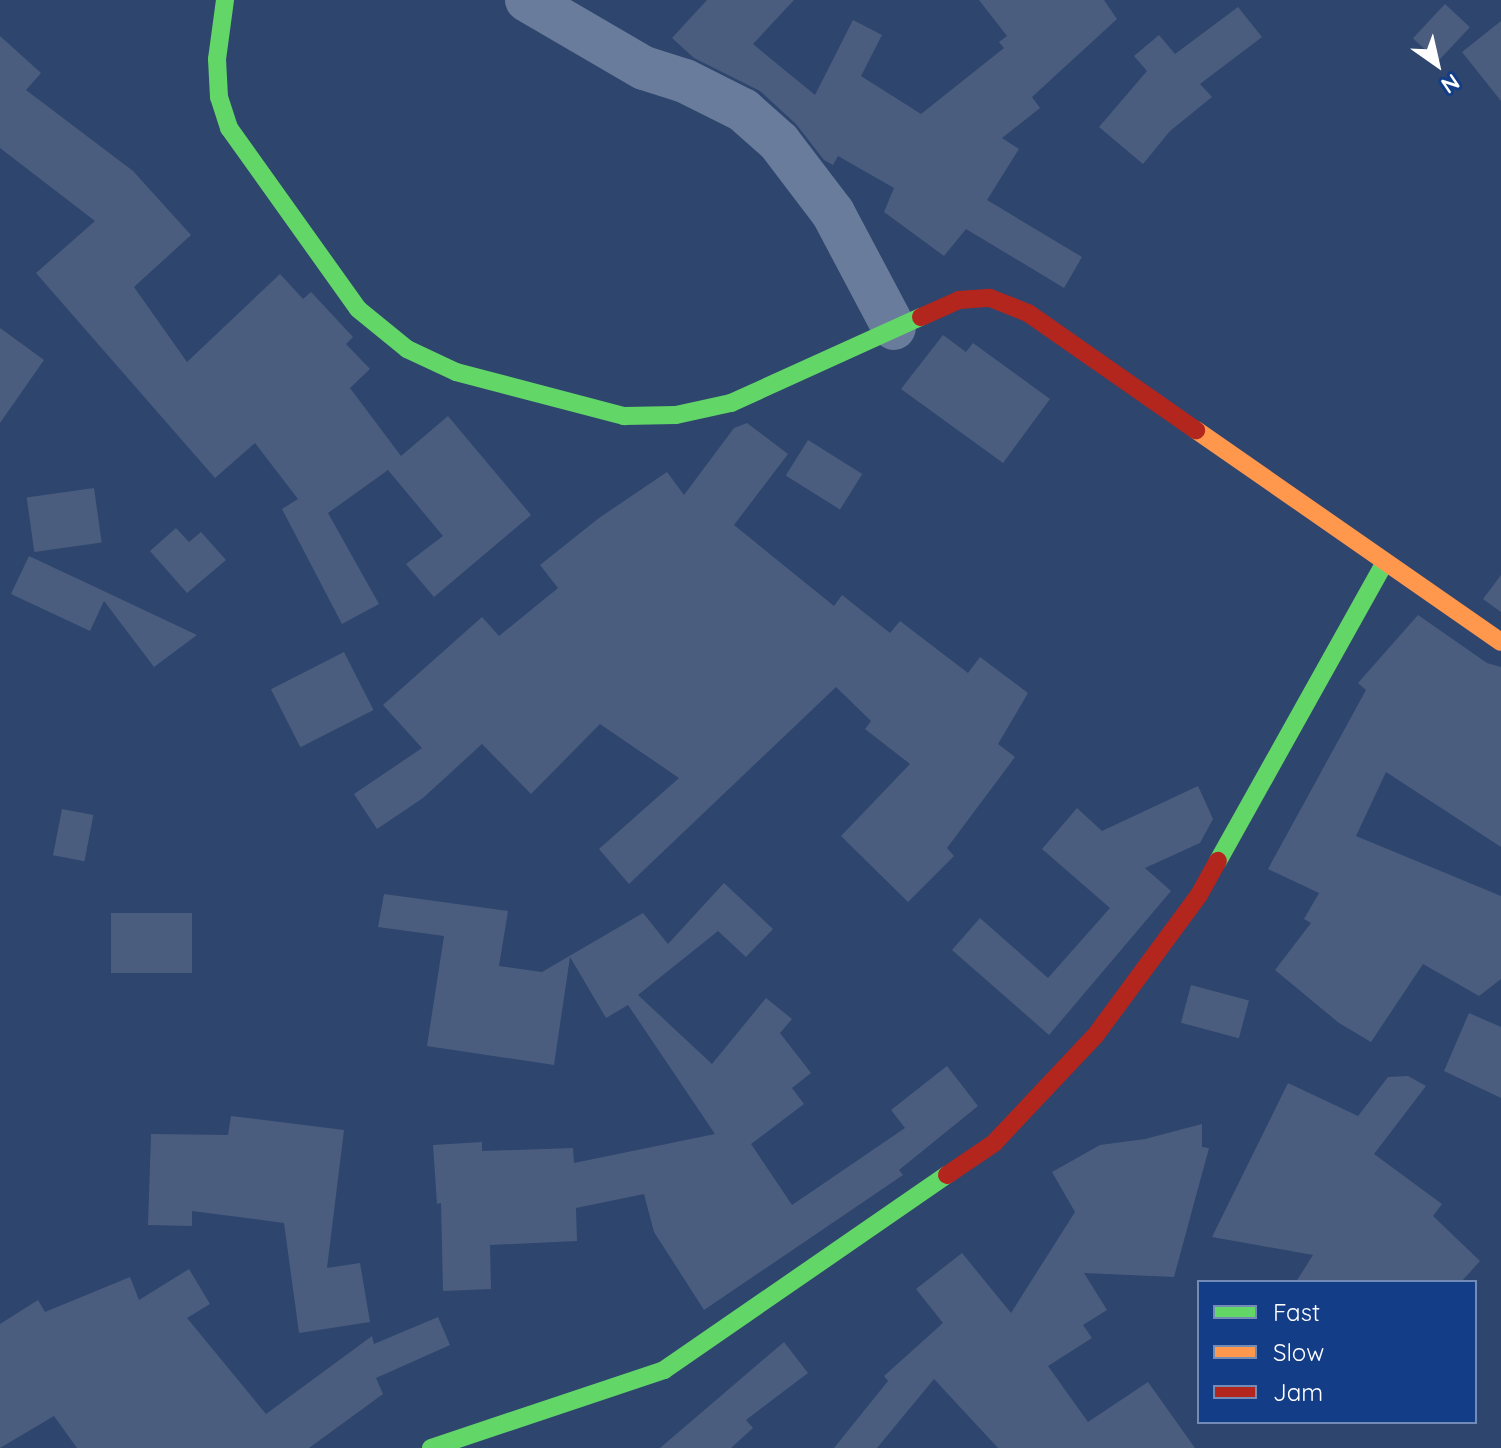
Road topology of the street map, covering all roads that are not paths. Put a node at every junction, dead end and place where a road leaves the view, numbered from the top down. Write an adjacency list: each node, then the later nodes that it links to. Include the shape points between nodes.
1 (225, 0): 3 (street, via 217,59 219,97 229,128 358,309 407,349 456,372 624,416 676,415 731,403)
2 (527, 0): 3 (street, via 644,68 685,81 743,110 779,142 833,213)
3 (894, 328): 4 (street, via 959,300 990,298 1028,313)
4 (1384, 564): 5 (street); 6 (street, via 1199,895 1095,1036 994,1143 664,1370)
5 (1501, 642)
6 (431, 1448)

